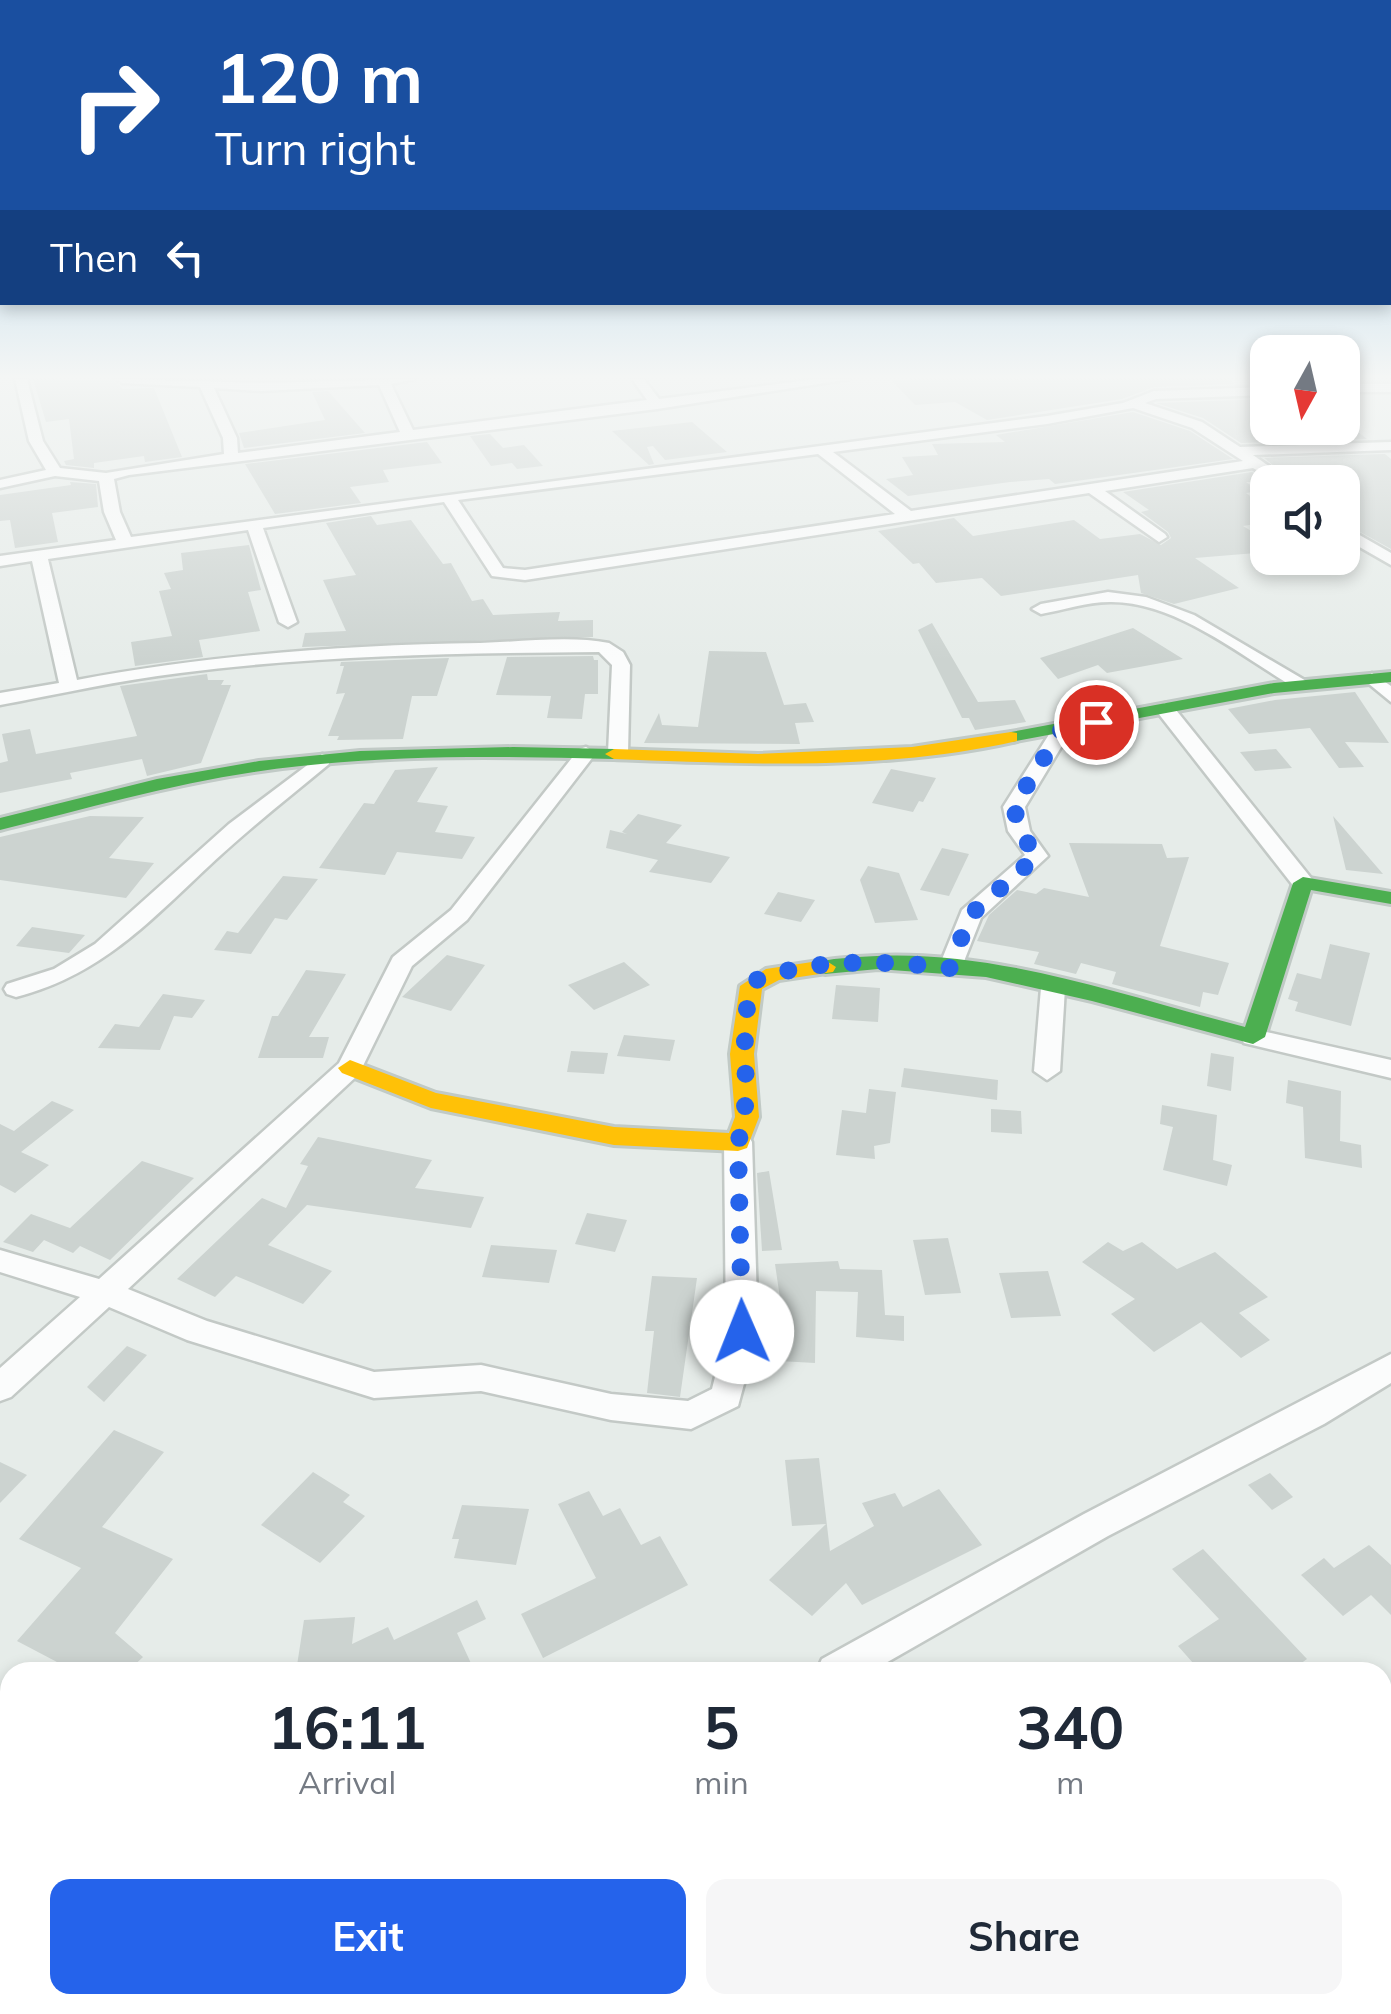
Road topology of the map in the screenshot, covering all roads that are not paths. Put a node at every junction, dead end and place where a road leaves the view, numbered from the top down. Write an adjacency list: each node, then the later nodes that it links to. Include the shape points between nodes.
1 (50, 473): 8 (street)
2 (65, 473): 7 (street)
3 (130, 473): 7 (street)
4 (634, 473): 10 (street)
5 (851, 473): 11 (street)
6 (1190, 473): 9 (street)
7 (106, 477): 15 (street, via 106,497)
8 (0, 484)
9 (1090, 488): 11 (street); 13 (street)
10 (448, 498): 11 (street, via 498,572 510,575); 12 (street)
11 (906, 515)
12 (254, 526): 15 (street); 20 (street)
13 (1159, 537)
14 (1360, 541): 17 (street)
15 (127, 544): 16 (street)
16 (38, 556): 18 (street); 23 (street)
17 (1391, 560)
18 (0, 561)
19 (1041, 609): 22 (street, via 1130,598 1182,617)
20 (288, 622)
21 (1381, 678): 22 (street); 24 (street)
22 (1304, 685): 26 (street)
23 (69, 686): 25 (street); 29 (street, via 294,655 603,647 621,665)
24 (1391, 696)
25 (0, 699)
26 (1165, 709): 27 (street); 32 (street)
27 (1062, 729): 29 (street, via 912,752 758,759); 34 (street, via 1014,806 1019,831 1037,856 970,915)
28 (586, 753): 29 (street); 30 (street, via 432,752); 38 (street, via 458,915 402,962)
29 (618, 753)
30 (322, 760): 31 (street, via 208,774); 36 (street, via 102,949 62,974)
31 (0, 824)
32 (1303, 883): 33 (street); 37 (street)
33 (1391, 898)
34 (950, 968): 35 (street); 41 (street, via 876,962 754,981 742,1054 747,1117)
35 (1052, 988): 37 (street); 40 (street)
36 (16, 990)
37 (1253, 1037): 39 (street)
38 (350, 1068): 41 (street, via 430,1100 614,1136); 43 (street)
39 (1391, 1069)
40 (1047, 1071)
41 (738, 1142): 43 (street, via 742,1332 726,1397 691,1415 611,1407 481,1378 374,1384 198,1331)
42 (0, 1261): 43 (street)
43 (106, 1293): 45 (street)
44 (1391, 1367): 46 (street)
45 (0, 1388)
46 (853, 1662)

